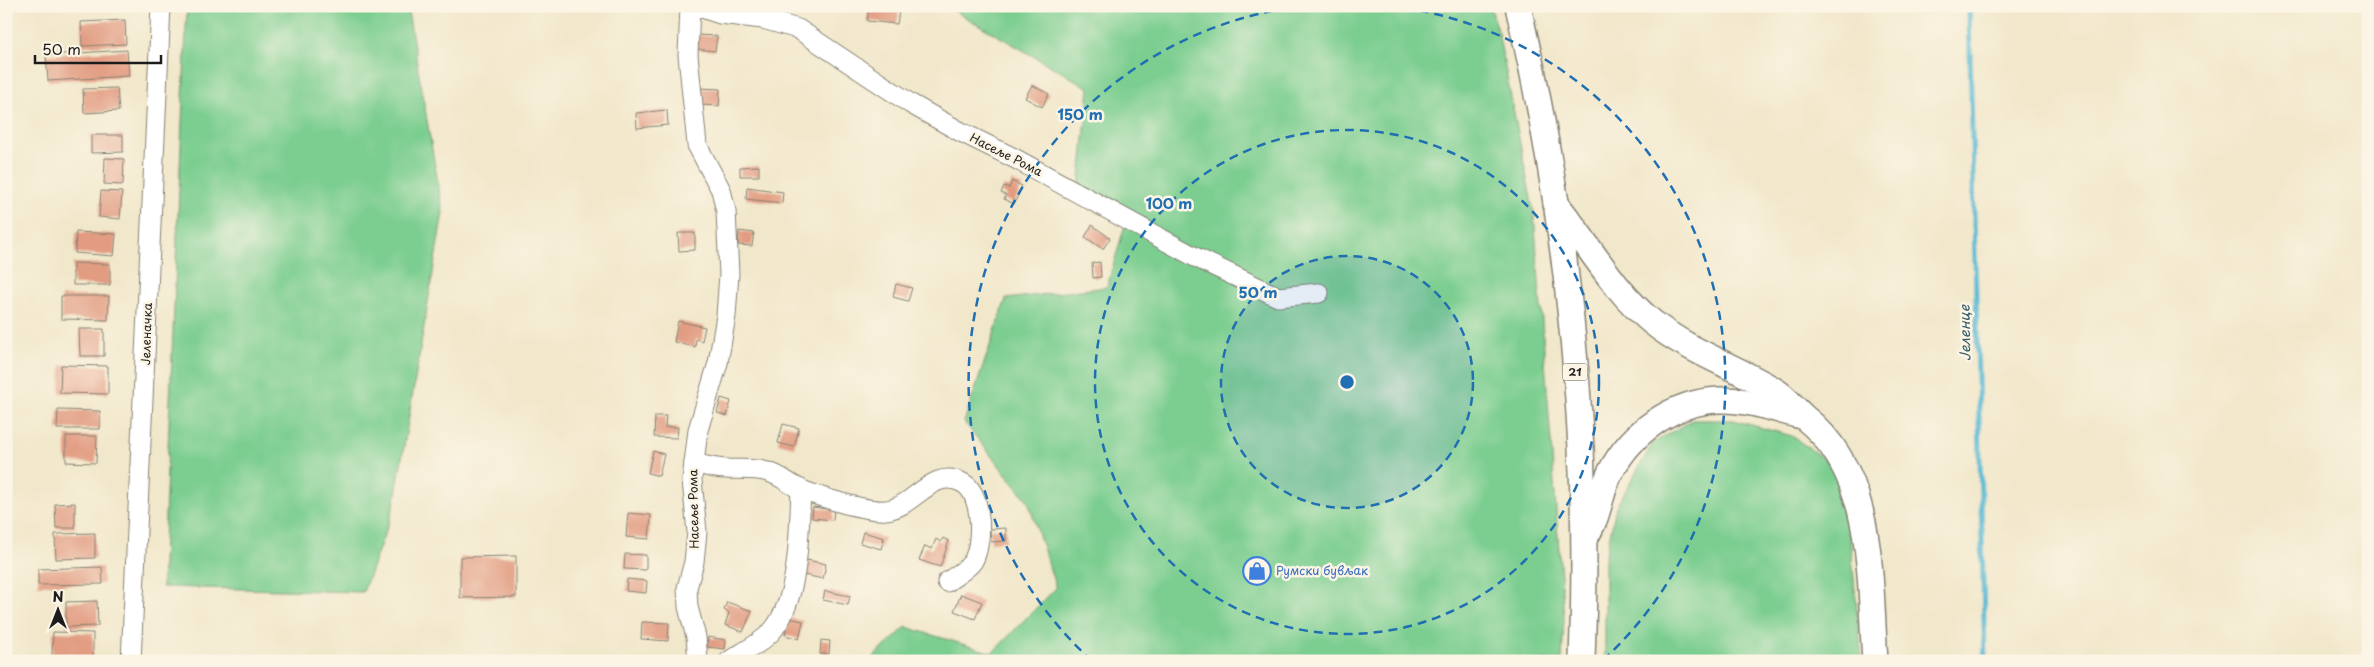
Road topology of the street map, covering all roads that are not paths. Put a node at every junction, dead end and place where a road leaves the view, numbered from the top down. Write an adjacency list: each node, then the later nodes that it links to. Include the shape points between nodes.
1 (161, 6): 12 (street, Јеленачка)
2 (690, 6): 8 (street, Насеље Рома, via 688,55 697,145 721,190 728,234 729,274 718,363 698,430)
3 (696, 6): 6 (street, Насеље Рома, via 720,14 763,19 798,29 911,104 1194,257 1278,298)
4 (1518, 6): 5 (main road, 21)
5 (1556, 204): 7 (main road, via 1612,280 1652,322 1682,342 1774,390); 10 (main road, 21, via 1573,335)
6 (1318, 293)
7 (1804, 417): 10 (main road, via 1765,405 1719,400 1694,404 1670,413 1639,435 1615,464 1594,522); 16 (main road, via 1824,435 1839,456 1857,498 1866,548)
8 (694, 463): 9 (street, via 713,468 769,472); 13 (street, Насеље Рома, via 692,480 697,532 687,588)
9 (801, 489): 11 (street, via 885,510 900,508 938,480 964,483 977,503 978,548 972,562); 14 (street, via 798,546 789,599 773,630)
10 (1583, 541): 15 (main road, 21)
11 (947, 582)
12 (131, 661)
13 (698, 661)
14 (729, 661)
15 (1582, 661)
16 (1875, 661)

